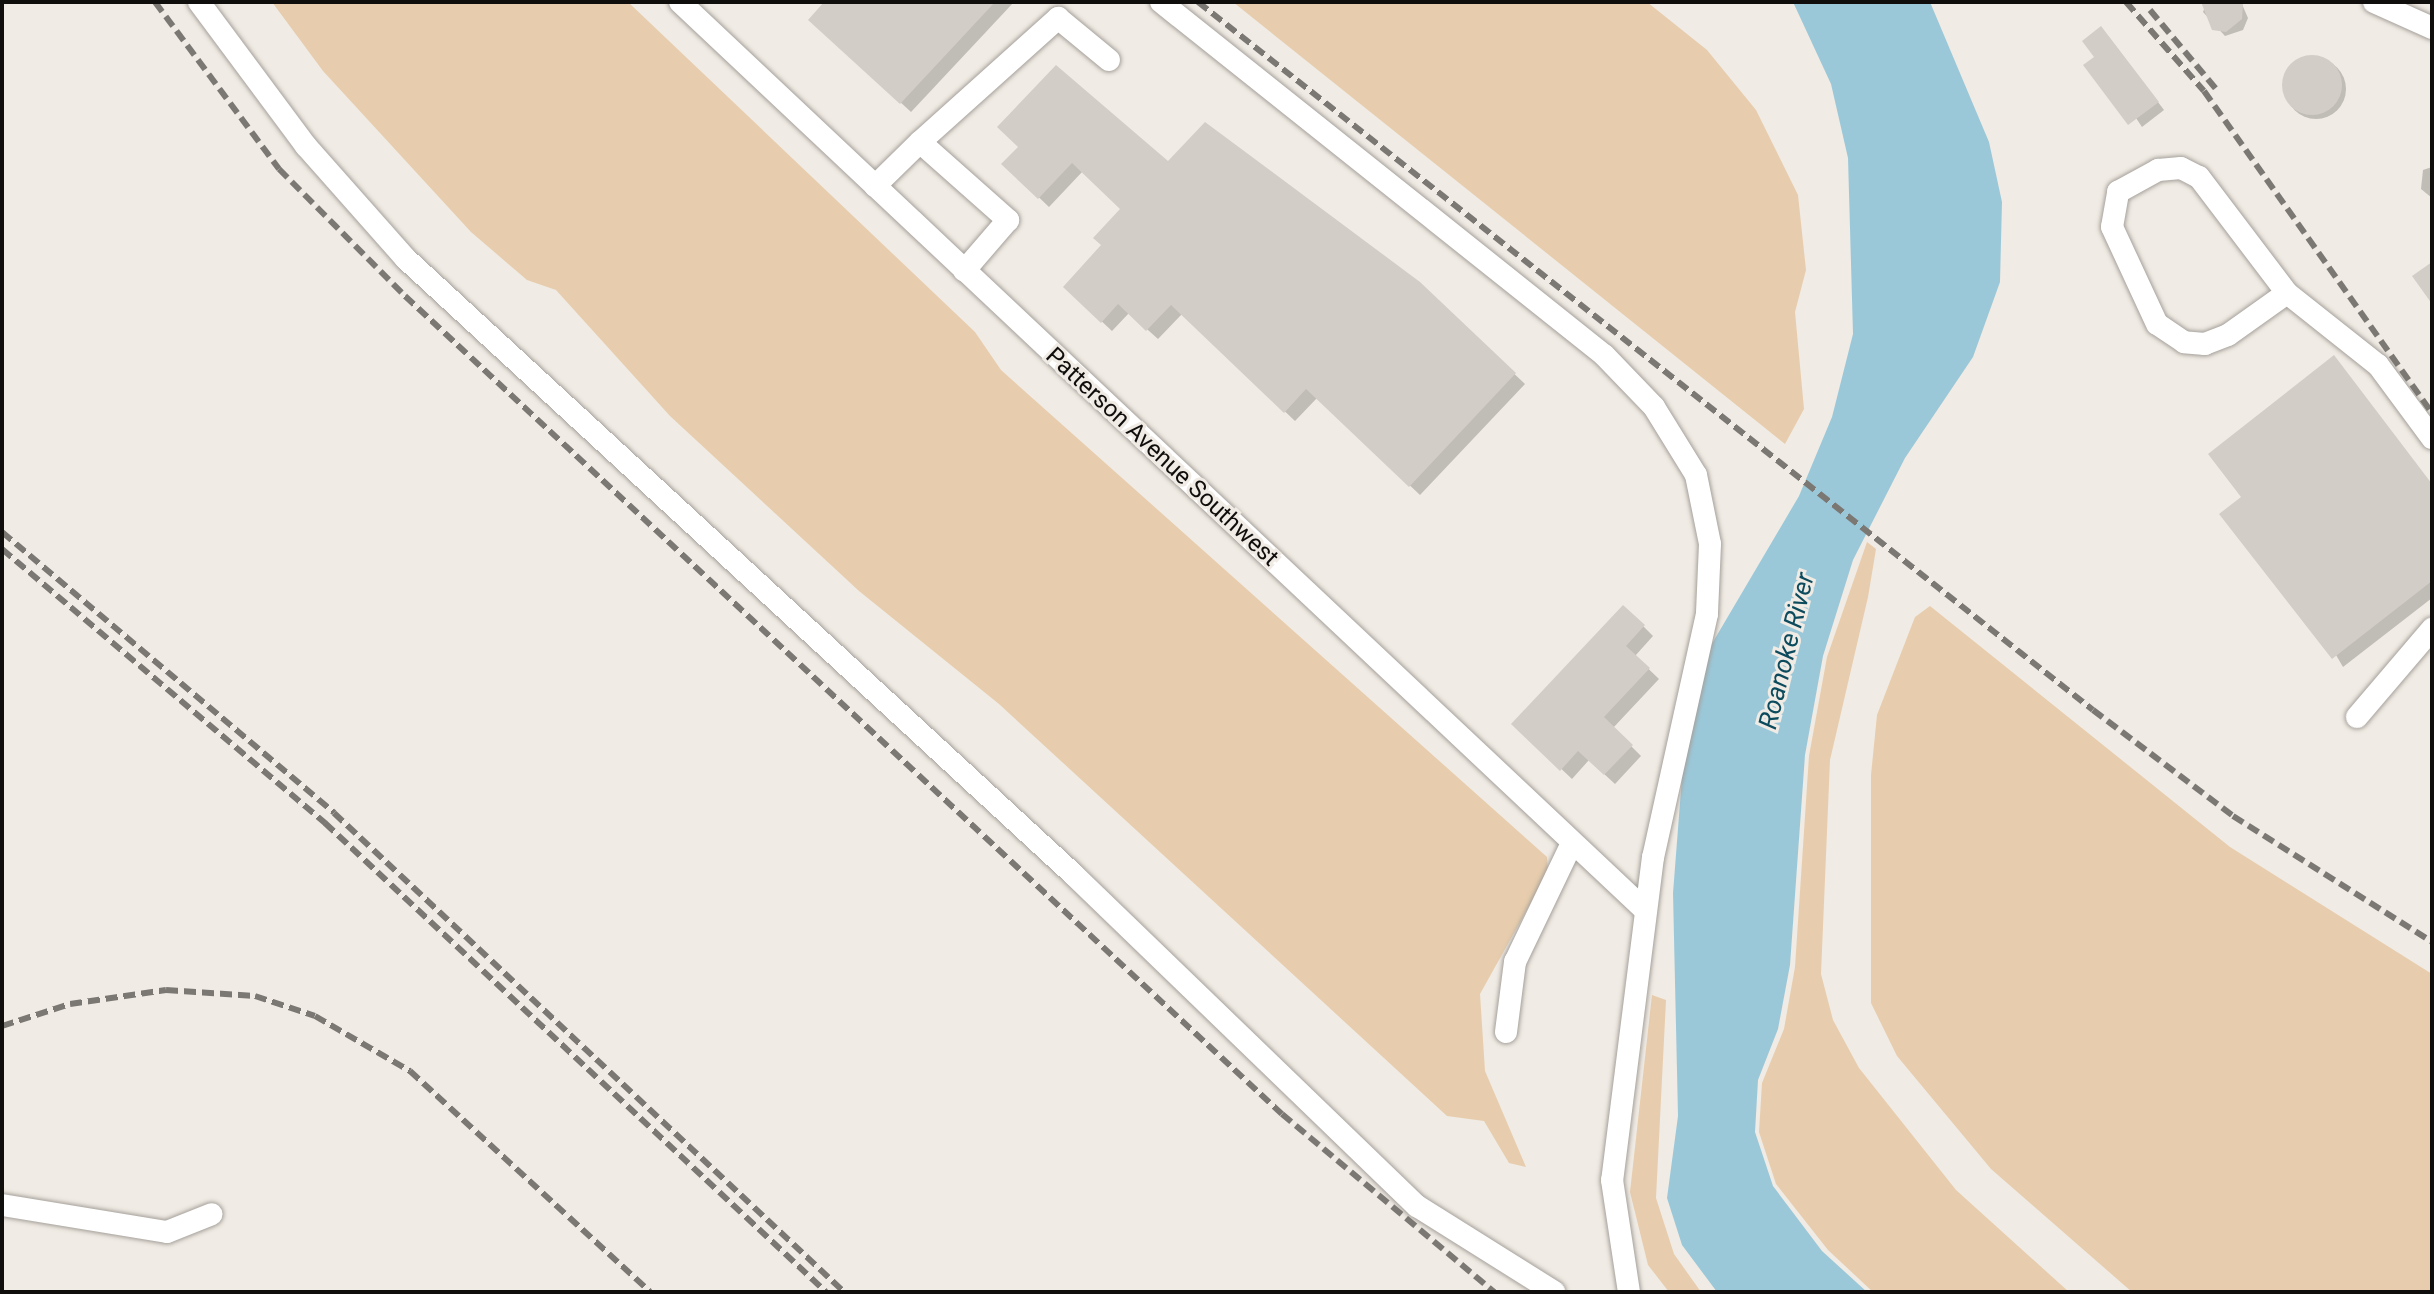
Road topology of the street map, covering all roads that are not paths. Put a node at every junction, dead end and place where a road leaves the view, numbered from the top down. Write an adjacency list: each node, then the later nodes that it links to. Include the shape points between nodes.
1 (199, 2): 19 (street, via 306,146 405,258 1074,875 1417,1206)
2 (680, 2): 8 (street, Patterson Avenue Southwest)
3 (1161, 2): 15 (street, via 1604,355 1654,407 1696,475 1710,544 1707,614)
4 (2374, 2): 5 (street)
5 (2432, 28)
6 (1109, 60): 7 (street, via 1058,18)
7 (920, 142): 8 (street); 9 (street, via 1008,220)
8 (875, 186): 9 (street, Patterson Avenue Southwest)
9 (964, 271): 14 (street, Patterson Avenue Southwest)
10 (2287, 293): 10 (street, via 2199,177 2181,168 2158,170 2118,192 2112,227 2157,324 2184,342 2205,344 2228,335); 11 (street, via 2378,365)
11 (2432, 438)
12 (2432, 629): 13 (street)
13 (2357, 717)
14 (1572, 843): 15 (street, Patterson Avenue Southwest); 16 (street, via 1515,962)
15 (1645, 910): 20 (street, via 1612,1180)
16 (1506, 1032)
17 (2, 1205): 18 (street, via 167,1232)
18 (212, 1214)
19 (1554, 1292)
20 (1629, 1292)

